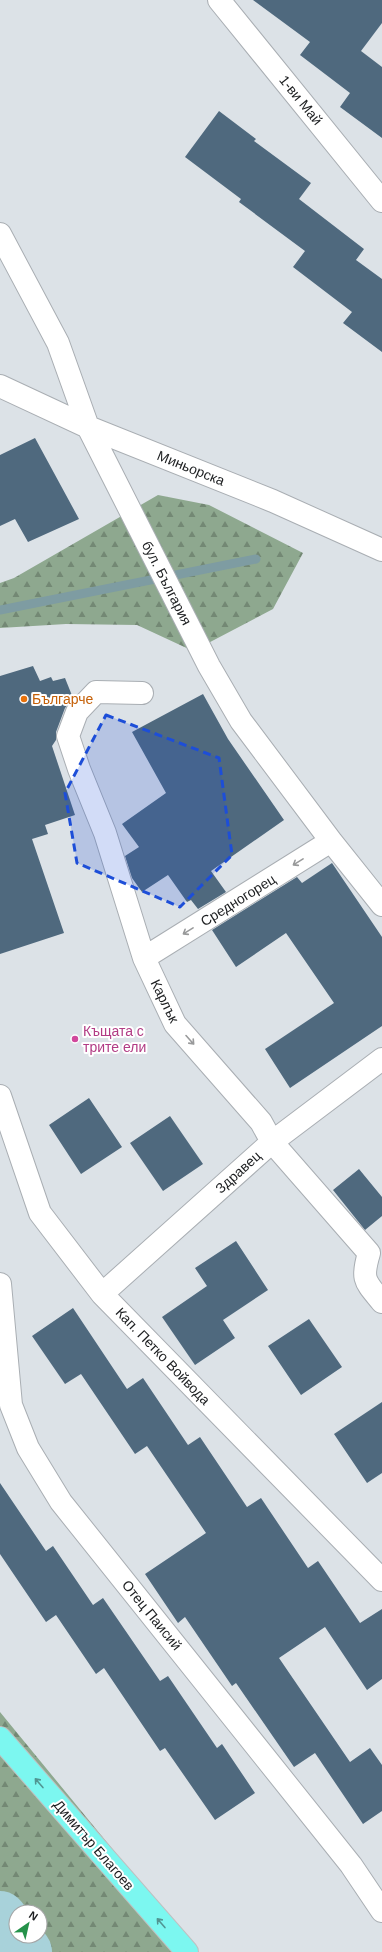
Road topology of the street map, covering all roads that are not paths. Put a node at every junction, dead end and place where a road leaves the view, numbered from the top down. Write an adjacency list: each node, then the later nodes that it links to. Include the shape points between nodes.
1 (219, 0): 2 (street, 1-ви Май)
2 (382, 201)
3 (0, 234): 5 (street, бул. България, via 58,343)
4 (0, 386): 5 (street, Миньорска)
5 (88, 427): 6 (street, Миньорска, via 274,501); 8 (street, бул. България, via 209,666 241,721)
6 (382, 550)
7 (142, 693): 10 (street, Карлък, via 96,692 78,712 68,736 105,833)
8 (330, 841): 9 (street, бул. България); 10 (street, Средногорец, one-way to 10)
9 (382, 905)
10 (144, 958): 13 (street, Карлък, one-way to 13, via 175,1024 261,1122)
11 (382, 1059): 13 (street, Здравец)
12 (0, 1096): 15 (street, Кап. Петко Войвода, via 40,1213)
13 (272, 1142): 15 (street, Здравец); 16 (street, Карлък, via 369,1253 364,1272 368,1285)
14 (0, 1284): 19 (street, Отец Паисий, via 11,1405 28,1448 61,1502 351,1866)
15 (102, 1294): 17 (street, Кап. Петко Войвода)
16 (382, 1302)
17 (382, 1580)
18 (0, 1738): 20 (main road, Димитър Благоев, one-way to 18)
19 (382, 1911)
20 (187, 1952)

